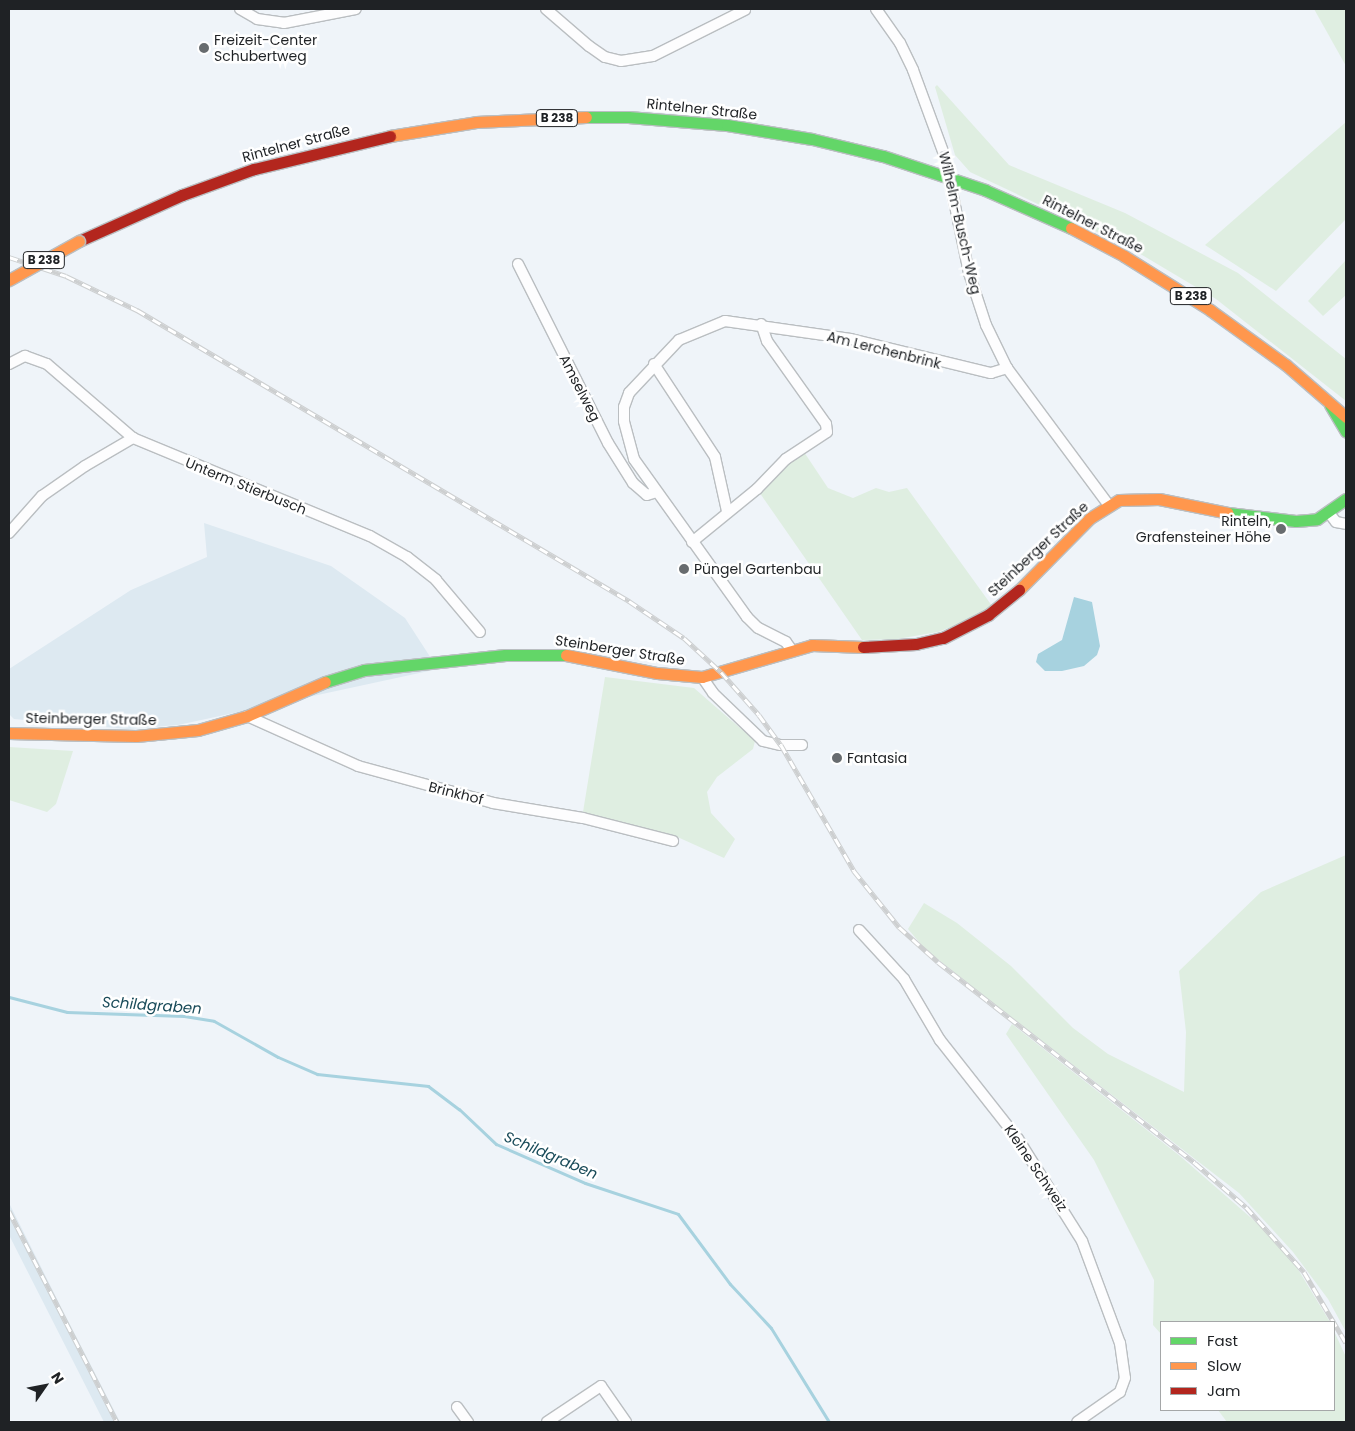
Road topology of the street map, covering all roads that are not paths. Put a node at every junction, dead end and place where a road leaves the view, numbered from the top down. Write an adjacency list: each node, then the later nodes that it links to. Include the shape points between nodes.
1 (240, 9): 2 (street, via 257,19 284,22)
2 (356, 9)
3 (546, 9): 4 (street, via 589,46 605,57 621,61 653,56)
4 (745, 9)
5 (876, 9): 11 (street, Wilhelm-Busch-Weg, bridge, via 900,42 929,105 945,157 969,274 986,325)
6 (518, 264): 16 (street, Amselweg, via 608,444 632,483 647,495)
7 (9, 280): 12 (street, Rintelner Straße / B 238, bridge, via 79,241 182,195 254,169 391,135 476,122 530,118 628,117 727,125 812,139 883,156 985,190 1041,213 1164,279 1258,343)
8 (761, 324): 10 (street, Am Lerchenbrink, via 725,321 701,329 679,340); 11 (street, Am Lerchenbrink, via 851,339 967,369 991,373); 19 (street, via 767,341 826,424 827,432 786,460 757,489)
9 (9, 364): 15 (street, Unterm Stierbusch, via 25,356 47,364)
10 (654, 364): 16 (street, Am Lerchenbrink, via 629,393 624,421 634,459); 19 (street, via 715,457)
11 (1007, 368): 18 (street, Wilhelm-Busch-Weg)
12 (1327, 400): 13 (street, Rintelner Straße / B 238); 14 (street)
13 (1346, 417)
14 (1346, 432)
15 (134, 438): 22 (street, via 42,496); 24 (street, Unterm Stierbusch, via 370,536 407,557 436,580)
16 (657, 492): 23 (street, Am Lerchenbrink)
17 (1346, 499): 20 (street, Steinberger Straße)
18 (1108, 504): 20 (street, Steinberger Straße, via 1131,497 1159,499 1216,512 1288,521 1312,521); 25 (street, Steinberger Straße, via 1073,534 1008,601 967,627 916,644 812,645)
19 (727, 511): 23 (street)
20 (1329, 513): 21 (street, via 1336,522)
21 (1346, 524)
22 (9, 533)
23 (692, 542): 25 (street, Am Lerchenbrink, via 747,617 758,628 786,642)
24 (480, 632)
25 (791, 649): 26 (street, Steinberger Straße)
26 (702, 677): 27 (street, Steinberger Straße, via 657,673 575,655 512,655 364,670 330,680); 29 (street, via 713,693 763,741 781,746)
27 (248, 716): 28 (street, Steinberger Straße, via 198,730 163,735); 30 (street, Brinkhof, via 367,769 493,803 583,818)
28 (9, 733)
29 (802, 745)
30 (673, 841)
31 (858, 930): 36 (street, Kleine Schweiz, via 904,979 940,1040 1018,1139 1082,1242 1120,1343 1125,1378 1120,1392)
32 (457, 1407): 33 (street)
33 (468, 1422)
34 (547, 1422): 35 (street, via 601,1386)
35 (626, 1422)
36 (1077, 1422)

